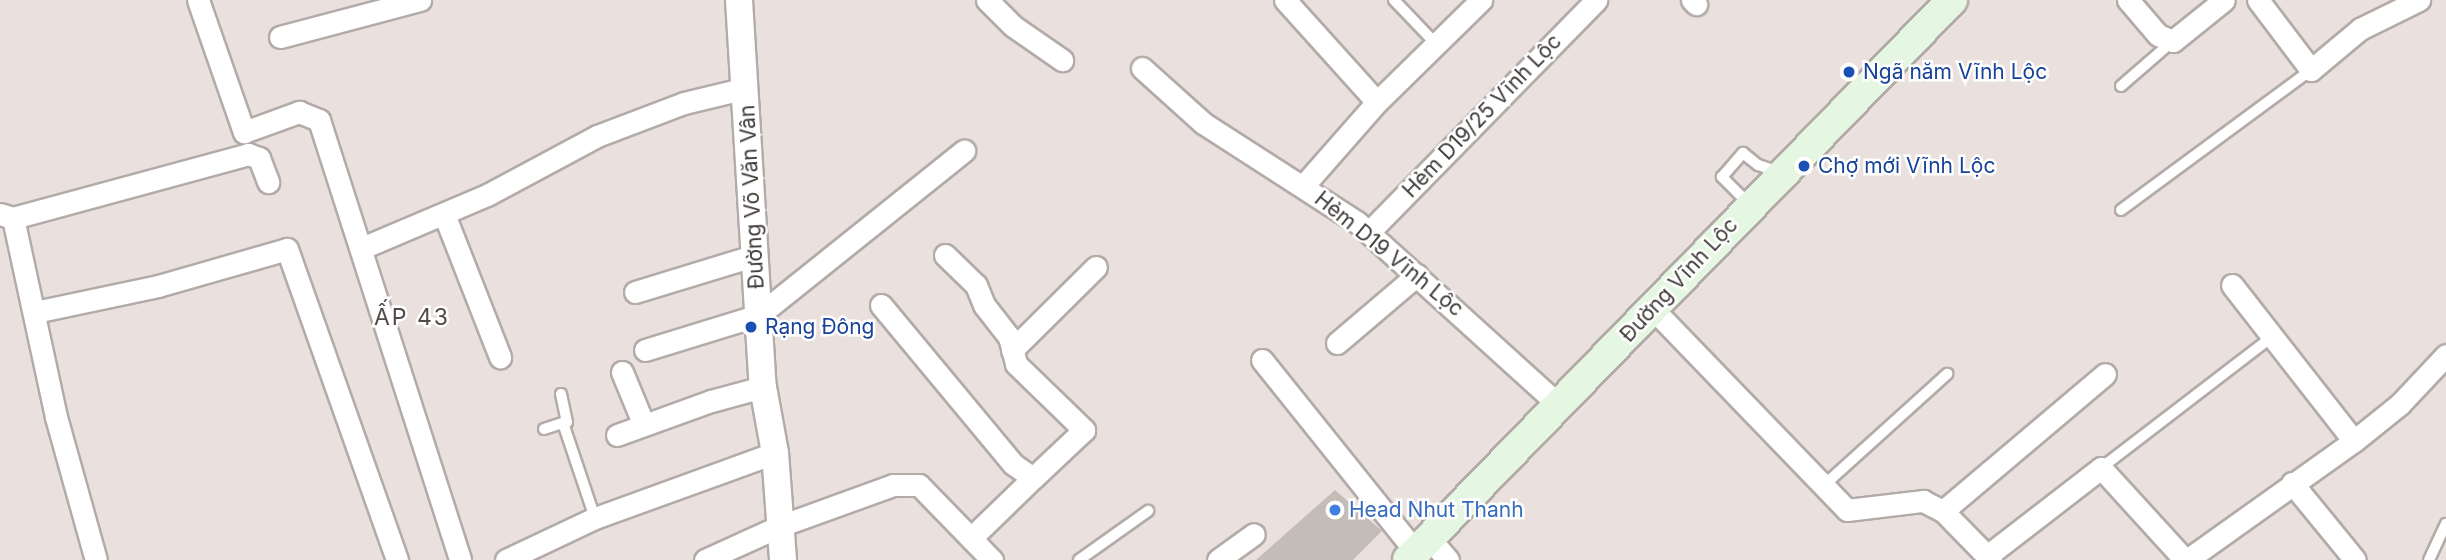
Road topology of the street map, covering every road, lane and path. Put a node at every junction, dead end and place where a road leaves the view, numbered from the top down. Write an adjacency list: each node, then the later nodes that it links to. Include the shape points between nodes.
1 (198, 0): 32 (street, via 244,132 299,112 319,120)
2 (420, 0): 14 (street)
3 (988, 0): 17 (street, via 1013,26)
4 (1285, 0): 22 (street)
5 (1394, 0): 16 (lane)
6 (1481, 0): 16 (street)
7 (1596, 0): 31 (street, Hẻm D19/25 Vĩnh Lộc)
8 (1952, 0): 24 (main road, Đường Vĩnh Lộc)
9 (2128, 0): 15 (street, via 2158,35)
10 (2224, 0): 15 (street)
11 (2258, 0): 19 (street)
12 (2419, 0): 19 (street, via 2360,29)
13 (743, 2): 21 (street, Đường Võ Văn Vân)
14 (280, 37)
15 (2173, 41): 20 (lane)
16 (1436, 44): 22 (street)
17 (1062, 60)
18 (1142, 68): 26 (street, Hẻm D19 Vĩnh Lộc, via 1203,122)
19 (2311, 70): 28 (lane)
20 (2121, 86)
21 (746, 88): 29 (street, via 684,103 597,136); 33 (street, Đường Võ Văn Vân)
22 (1377, 102): 26 (street)
23 (964, 151): 42 (street)
24 (1783, 173): 27 (main road, Đường Vĩnh Lộc); 27 (lane, via 1758,165 1743,153 1722,177)
25 (268, 182): 30 (street, via 259,158 248,154)
26 (1304, 185): 31 (street, Hẻm D19 Vĩnh Lộc)
27 (1749, 205): 40 (main road, Đường Vĩnh Lộc)
28 (2121, 210)
29 (444, 214): 32 (street); 48 (street)
30 (6, 216): 41 (street)
31 (1369, 232): 36 (street, Hẻm D19 Vĩnh Lộc)
32 (362, 248): 77 (street, via 369,286 419,421 430,475)
33 (756, 255): 38 (street); 42 (street, Đường Võ Văn Vân)
34 (945, 255): 46 (street, via 976,285)
35 (1096, 267): 46 (street)
36 (1417, 275): 44 (street); 55 (street, Hẻm D19 Vĩnh Lộc)
37 (2232, 285): 43 (street)
38 (635, 292)
39 (881, 304): 63 (street, via 1013,464)
40 (1653, 309): 55 (main road, Đường Vĩnh Lộc); 65 (street)
41 (35, 312): 75 (street, via 56,417); 76 (street, via 158,286 287,249)
42 (759, 315): 45 (street); 53 (street, Đường Võ Văn Vân)
43 (2272, 337): 60 (street); 62 (lane)
44 (1337, 343)
45 (645, 350)
46 (1012, 350): 63 (street, via 1016,364 1084,430)
47 (2446, 355): 60 (street, via 2400,404)
48 (500, 357)
49 (1262, 360): 73 (street)
50 (622, 372): 57 (street)
51 (1947, 374): 65 (lane)
52 (2105, 374): 66 (street)
53 (763, 387): 57 (street); 61 (street, Đường Võ Văn Vân)
54 (561, 394): 56 (lane, via 567,422)
55 (1559, 405): 73 (main road, Đường Vĩnh Lộc)
56 (563, 423): 58 (lane); 68 (lane)
57 (644, 425): 59 (street)
58 (544, 429)
59 (617, 435)
60 (2354, 441): 64 (street)
61 (775, 453): 68 (street); 70 (street, Đường Võ Văn Vân)
62 (2101, 468): 74 (street); 84 (street)
63 (1033, 478): 72 (street)
64 (2292, 483): 84 (street); 85 (street)
65 (1822, 487): 66 (street, via 1847,510 1923,501)
66 (1943, 510): 74 (street)
67 (1148, 511): 82 (lane)
68 (595, 518): 78 (street)
69 (2446, 524): 86 (lane)
70 (780, 526): 72 (street, via 893,485 919,485); 79 (street); 80 (street, Đường Võ Văn Vân)
71 (1254, 534): 83 (street)
72 (971, 538): 81 (street)
73 (1425, 552)
74 (1989, 558)
75 (96, 560)
76 (397, 560)
77 (460, 560)
78 (506, 560)
79 (705, 560)
80 (783, 560)
81 (992, 560)
82 (1079, 560)
83 (1218, 560)
84 (2186, 560)
85 (2355, 560)
86 (2429, 560)

